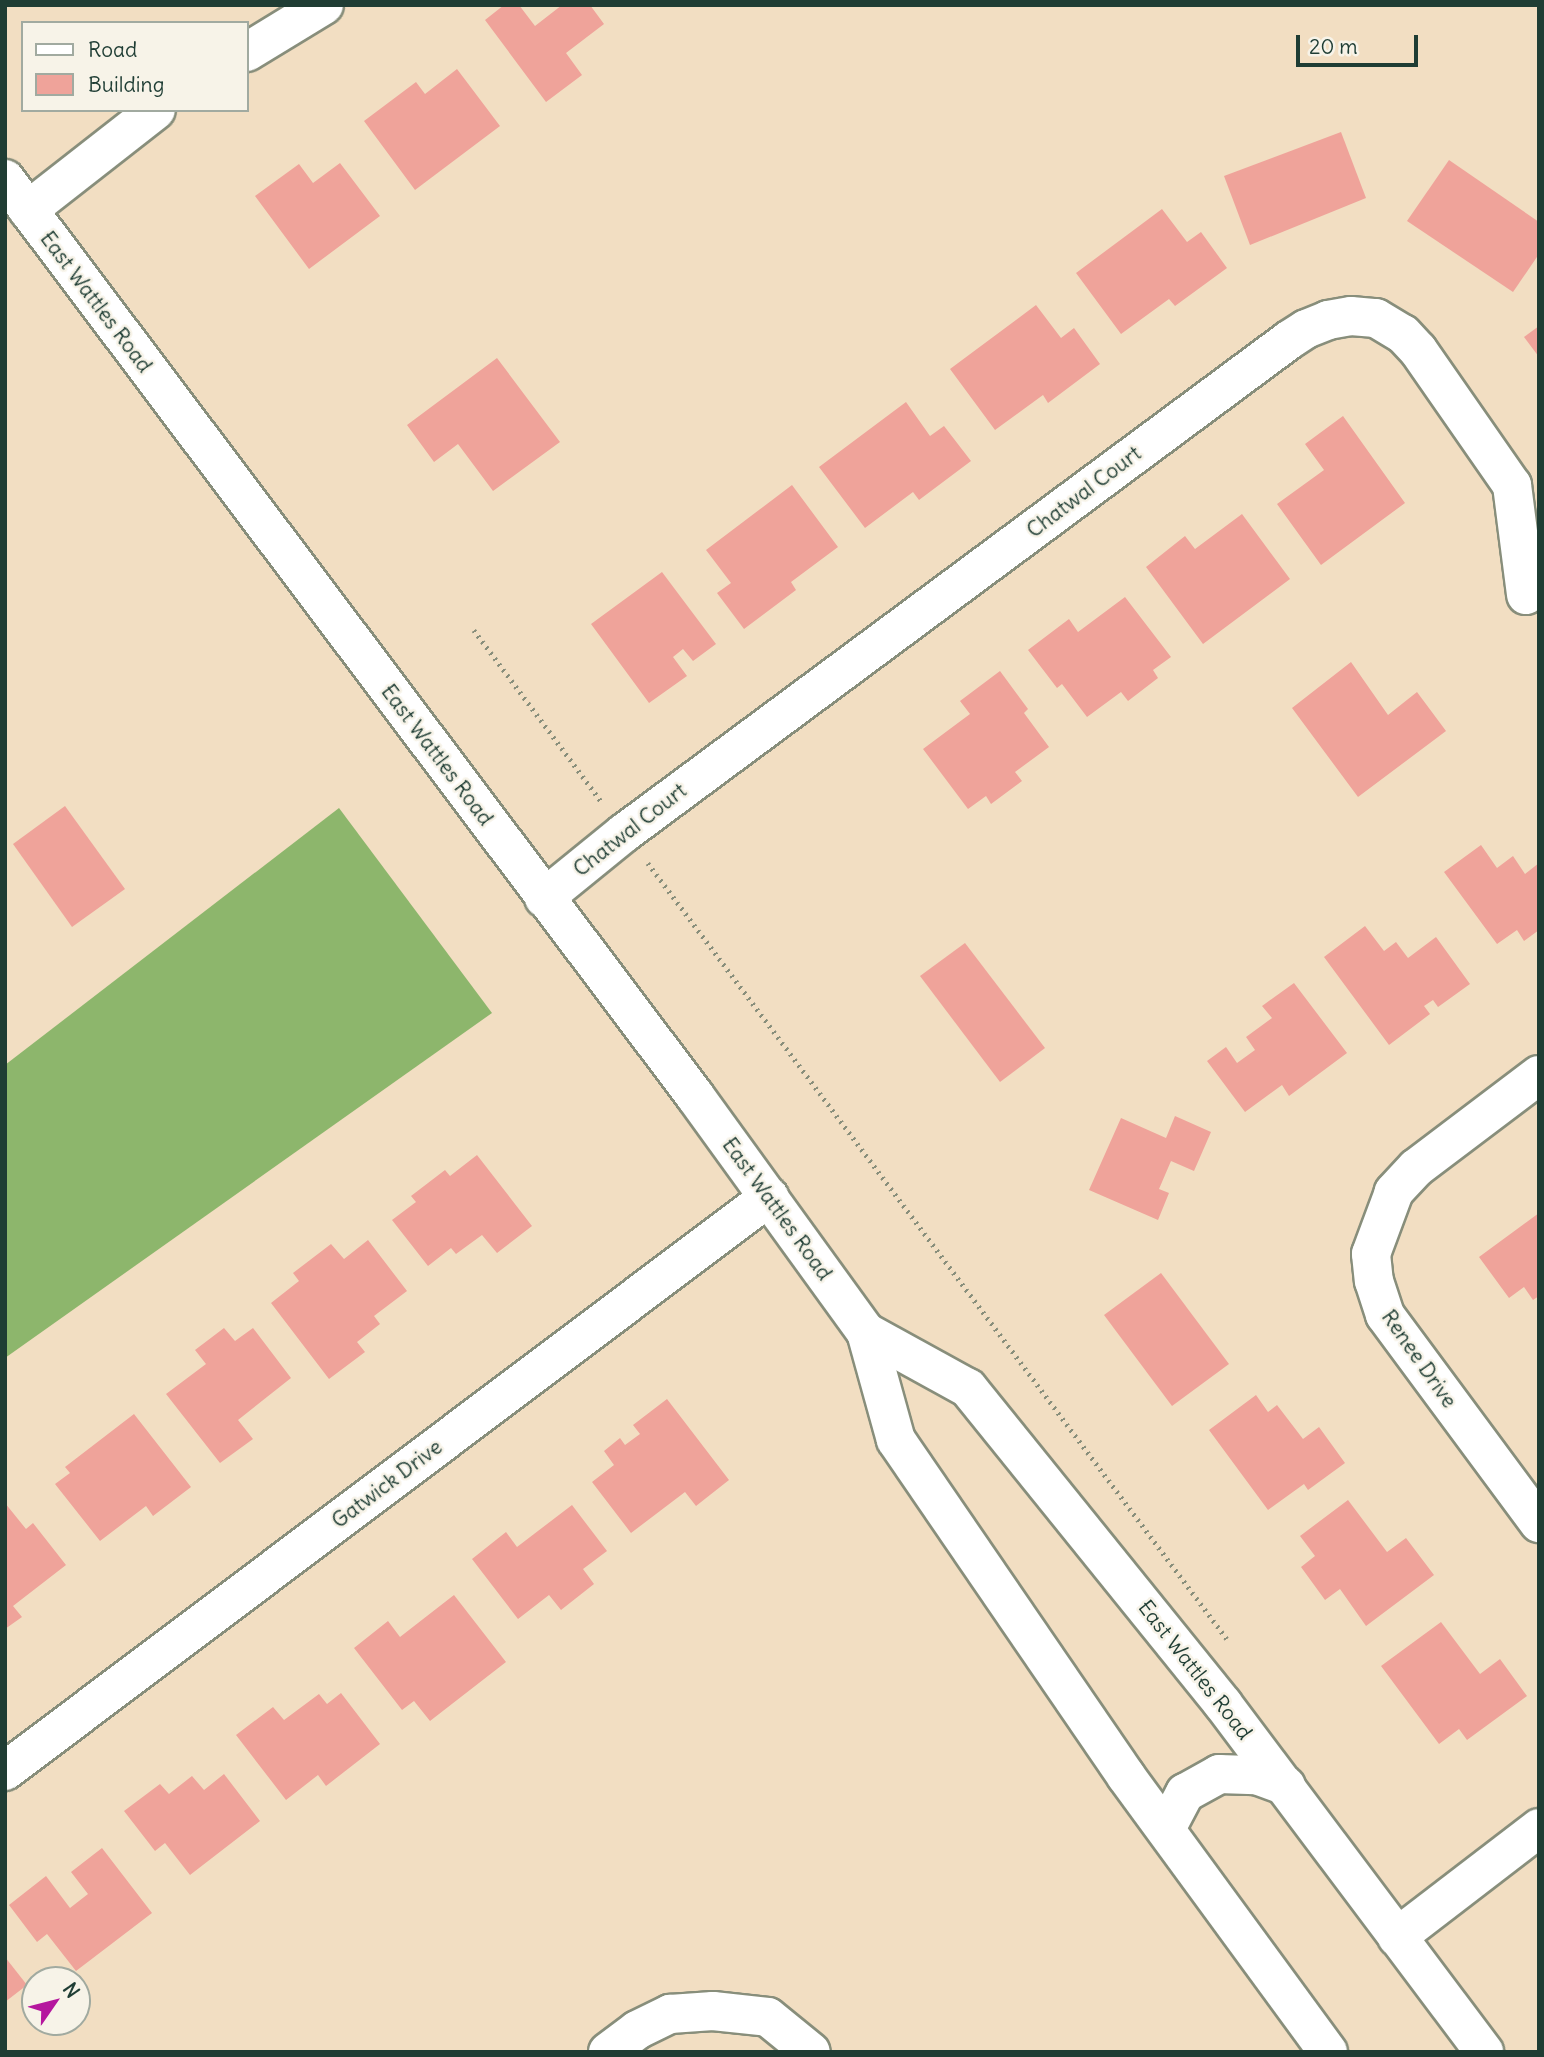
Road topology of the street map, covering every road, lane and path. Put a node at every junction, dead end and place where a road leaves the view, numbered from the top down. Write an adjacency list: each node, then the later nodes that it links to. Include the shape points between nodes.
1 (324, 5): 2 (street)
2 (248, 51)
3 (153, 112): 4 (street)
4 (13, 195): 9 (street, East Wattles Road)
5 (1526, 595): 9 (street, Chatwal Court, via 1513,485 1418,350 1403,334 1376,318 1328,320 1306,328 624,833)
6 (474, 630): 7 (path)
7 (607, 809)
8 (640, 853): 14 (path)
9 (544, 898): 11 (street, East Wattles Road)
10 (1539, 1076): 13 (street, Renee Drive, via 1416,1168 1394,1192 1371,1254 1385,1315)
11 (769, 1197): 12 (street, East Wattles Road); 15 (street, Gatwick Drive)
12 (866, 1332): 16 (street, East Wattles Road, via 968,1388); 18 (street, East Wattles Road, via 896,1440)
13 (1539, 1523)
14 (1230, 1643)
15 (5, 1771)
16 (1286, 1786): 18 (street, via 1256,1775 1219,1774 1185,1793); 19 (street, East Wattles Road)
17 (1539, 1828): 19 (street)
18 (1166, 1829): 22 (street, East Wattles Road)
19 (1397, 1937): 23 (street, East Wattles Road)
20 (608, 2052): 21 (street, via 670,2014 713,2011 768,2017)
21 (811, 2052)
22 (1328, 2052)
23 (1484, 2052)

